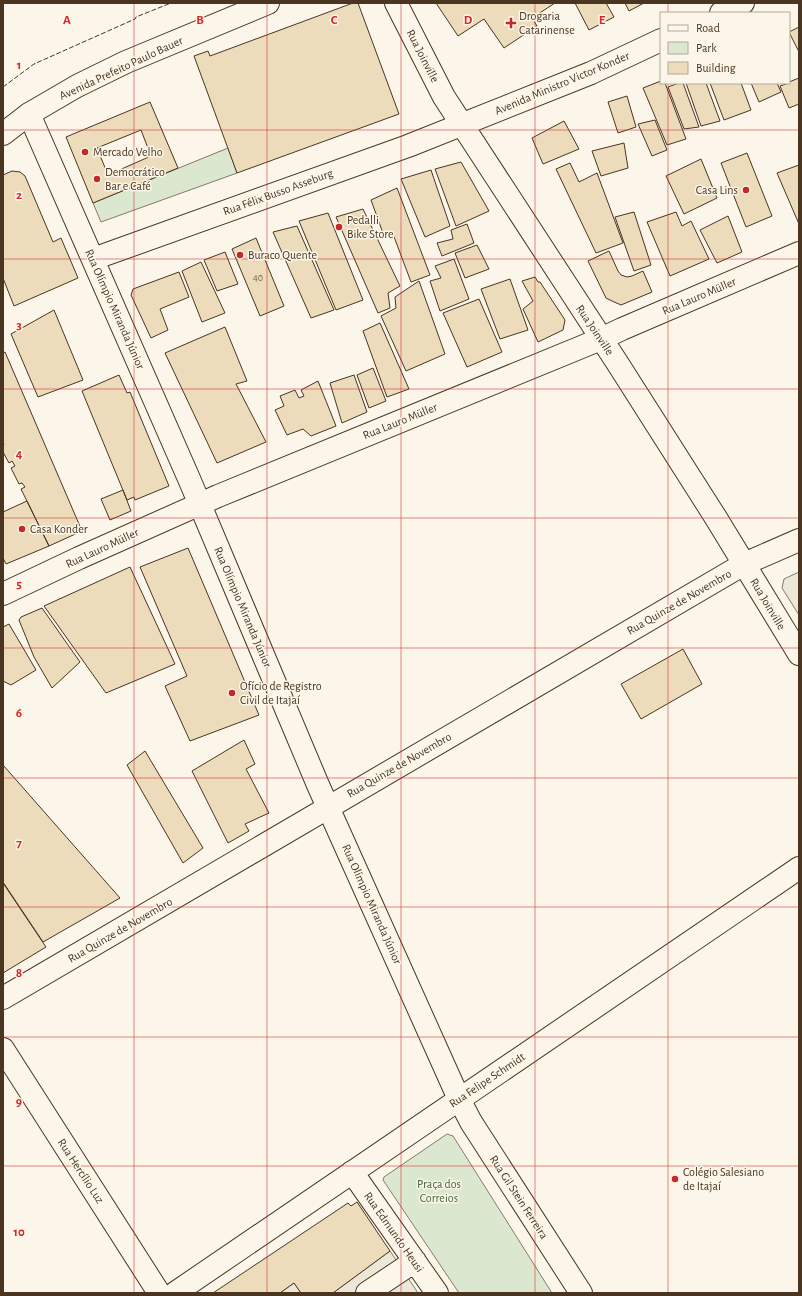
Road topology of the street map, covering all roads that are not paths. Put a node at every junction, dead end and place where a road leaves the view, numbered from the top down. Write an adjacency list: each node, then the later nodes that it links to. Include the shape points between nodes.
1 (268, 3): 6 (street, Avenida Prefeito Paulo Bauer, via 126,62)
2 (396, 3): 7 (street, Rua Joinville, via 444,97)
3 (743, 3): 4 (street)
4 (723, 12)
5 (660, 40): 7 (street, Avenida Ministro Victor Konder, via 591,73)
6 (29, 114): 8 (street, Avenida Prefeito Paulo Bauer); 10 (street, Rua Olímpio Miranda Júnior)
7 (462, 124): 10 (street, Rua Félix Busso Asseburg, via 408,146); 11 (street, Rua Joinville)
8 (3, 134)
9 (799, 254): 11 (street, Rua Lauro Müller)
10 (93, 259): 12 (street, Rua Olímpio Miranda Júnior)
11 (601, 339): 12 (street, Rua Lauro Müller); 14 (street, Rua Joinville)
12 (200, 504): 15 (street, Rua Lauro Müller); 17 (street, Rua Olímpio Miranda Júnior)
13 (799, 540): 14 (street, Rua Quinze de Novembro)
14 (744, 564): 16 (street, Rua Joinville); 17 (street, Rua Quinze de Novembro)
15 (3, 594)
16 (799, 654)
17 (329, 807): 19 (street, Rua Quinze de Novembro); 21 (street, Rua Olímpio Miranda Júnior)
18 (799, 868): 21 (street, Rua Felipe Schmidt)
19 (3, 998)
20 (3, 1049): 24 (street, Rua Hercílio Luz)
21 (459, 1099): 22 (street, Rua Felipe Schmidt); 28 (street, Rua Gil Stein Ferreira, via 471,1122)
22 (352, 1172): 23 (street, Rua Edmundo Heusi); 25 (street, Rua Felipe Schmidt)
23 (415, 1261): 26 (street); 27 (street, Rua Edmundo Heusi)
24 (160, 1293)
25 (175, 1293)
26 (367, 1293)
27 (437, 1293)
28 (582, 1293)

